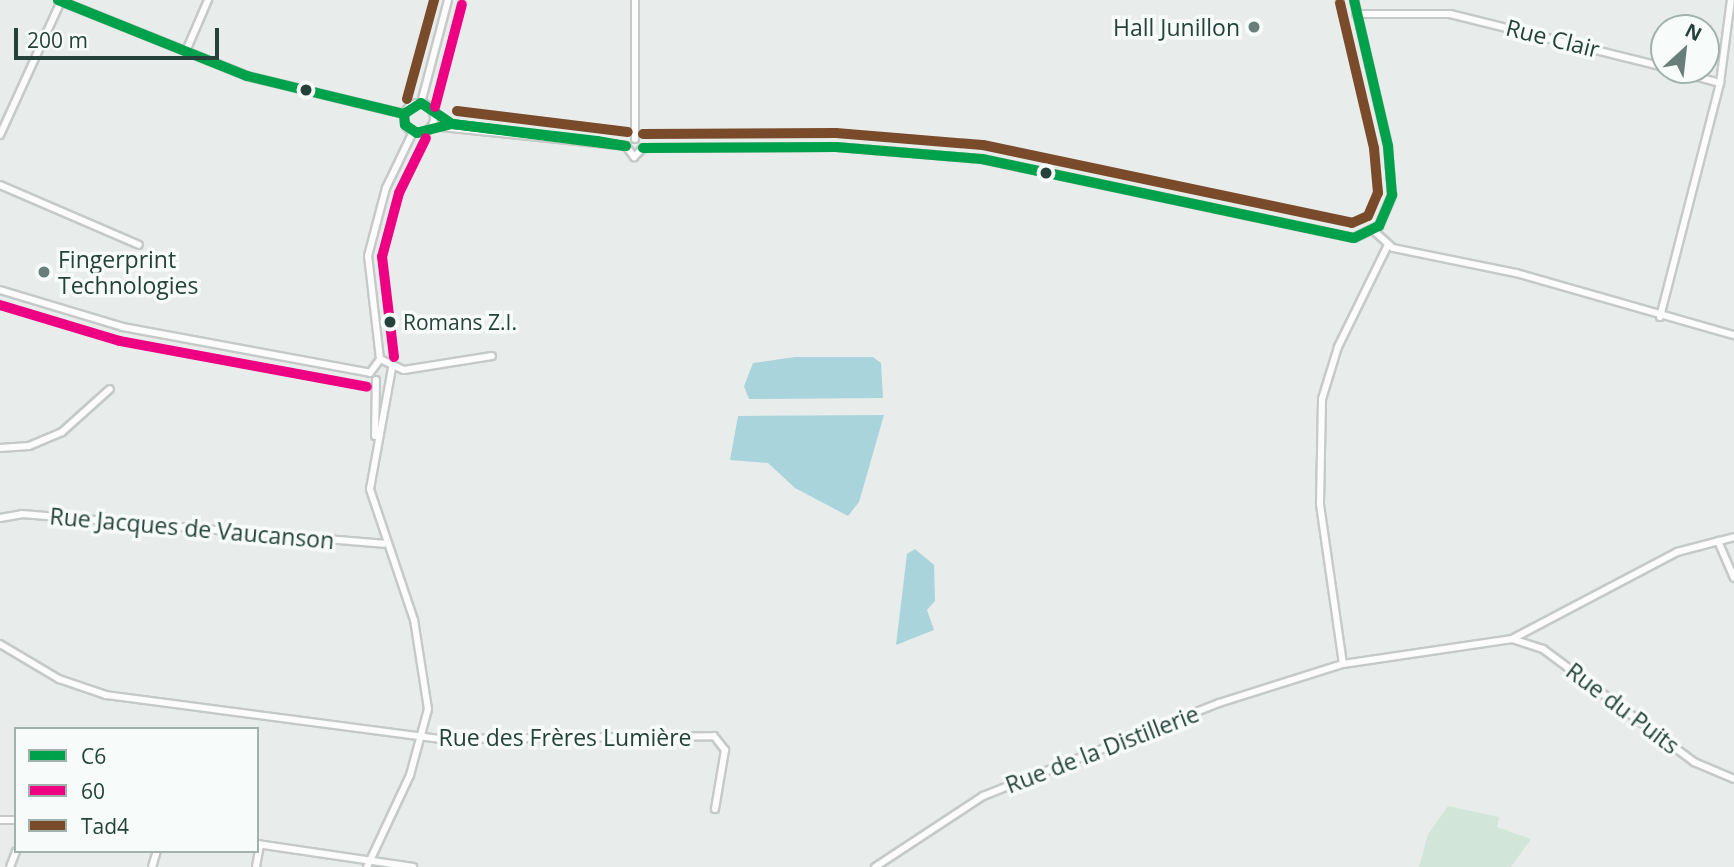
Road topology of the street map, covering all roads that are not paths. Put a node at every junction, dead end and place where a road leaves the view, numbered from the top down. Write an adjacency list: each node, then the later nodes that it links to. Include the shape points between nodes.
1 (208, 0): 8 (street)
2 (448, 0): 14 (street)
3 (635, 0): 21 (street)
4 (1354, 0): 7 (street)
5 (1731, 0): 9 (street)
6 (60, 1): 8 (street); 20 (street)
7 (1356, 14): 11 (street, Rue Clair, via 1450,14); 25 (street, via 1390,164 1391,203)
8 (186, 51): 15 (street, via 247,76)
9 (1724, 52): 10 (street); 12 (street)
10 (1734, 53)
11 (1650, 64)
12 (1720, 83)
13 (1720, 84): 29 (street)
14 (421, 103): 15 (street); 16 (street)
15 (404, 114): 19 (street)
16 (434, 116): 17 (street); 18 (street)
17 (452, 124): 18 (street); 22 (street)
18 (432, 126): 19 (street)
19 (413, 132): 32 (street, via 386,188 368,256)
20 (0, 133)
21 (635, 139): 22 (street); 23 (street)
22 (626, 146): 23 (street, via 635,157)
23 (643, 148): 25 (street, via 824,146 964,157 1334,236)
24 (0, 186): 26 (street)
25 (1374, 231): 27 (street)
26 (139, 245)
27 (1388, 245): 29 (street, via 1516,273); 47 (street, via 1338,347 1322,399 1320,504)
28 (0, 290): 34 (street, via 123,327)
29 (1660, 317): 30 (street)
30 (1734, 335)
31 (492, 356): 33 (street)
32 (380, 359): 33 (street); 34 (street)
33 (392, 368): 35 (street)
34 (370, 373): 36 (street)
35 (390, 377): 36 (street); 39 (street)
36 (376, 380): 39 (street)
37 (110, 389): 38 (street, via 62,432 29,446)
38 (0, 448)
39 (374, 452): 43 (street, via 370,489)
40 (0, 518): 43 (street, Rue Jacques de Vaucanson, via 24,514)
41 (1734, 537): 42 (street, Rue de la Distillerie)
42 (1718, 541): 44 (street); 45 (street, Rue de la Distillerie, via 1677,552)
43 (384, 544): 48 (street, via 425,669 428,709)
44 (1734, 578)
45 (1512, 639): 47 (street, Rue de la Distillerie); 49 (street, Rue du Puits, via 1543,649 1694,762)
46 (0, 644): 48 (street, via 59,679 106,695)
47 (1343, 664): 54 (street, Rue de la Distillerie, via 1219,704 983,796)
48 (421, 737): 50 (street, Rue des Frères Lumière, via 714,736 725,750); 52 (street, via 410,775)
49 (1734, 779)
50 (715, 809)
51 (259, 844): 52 (street)
52 (368, 863): 53 (street)
53 (413, 867)
54 (875, 867)

